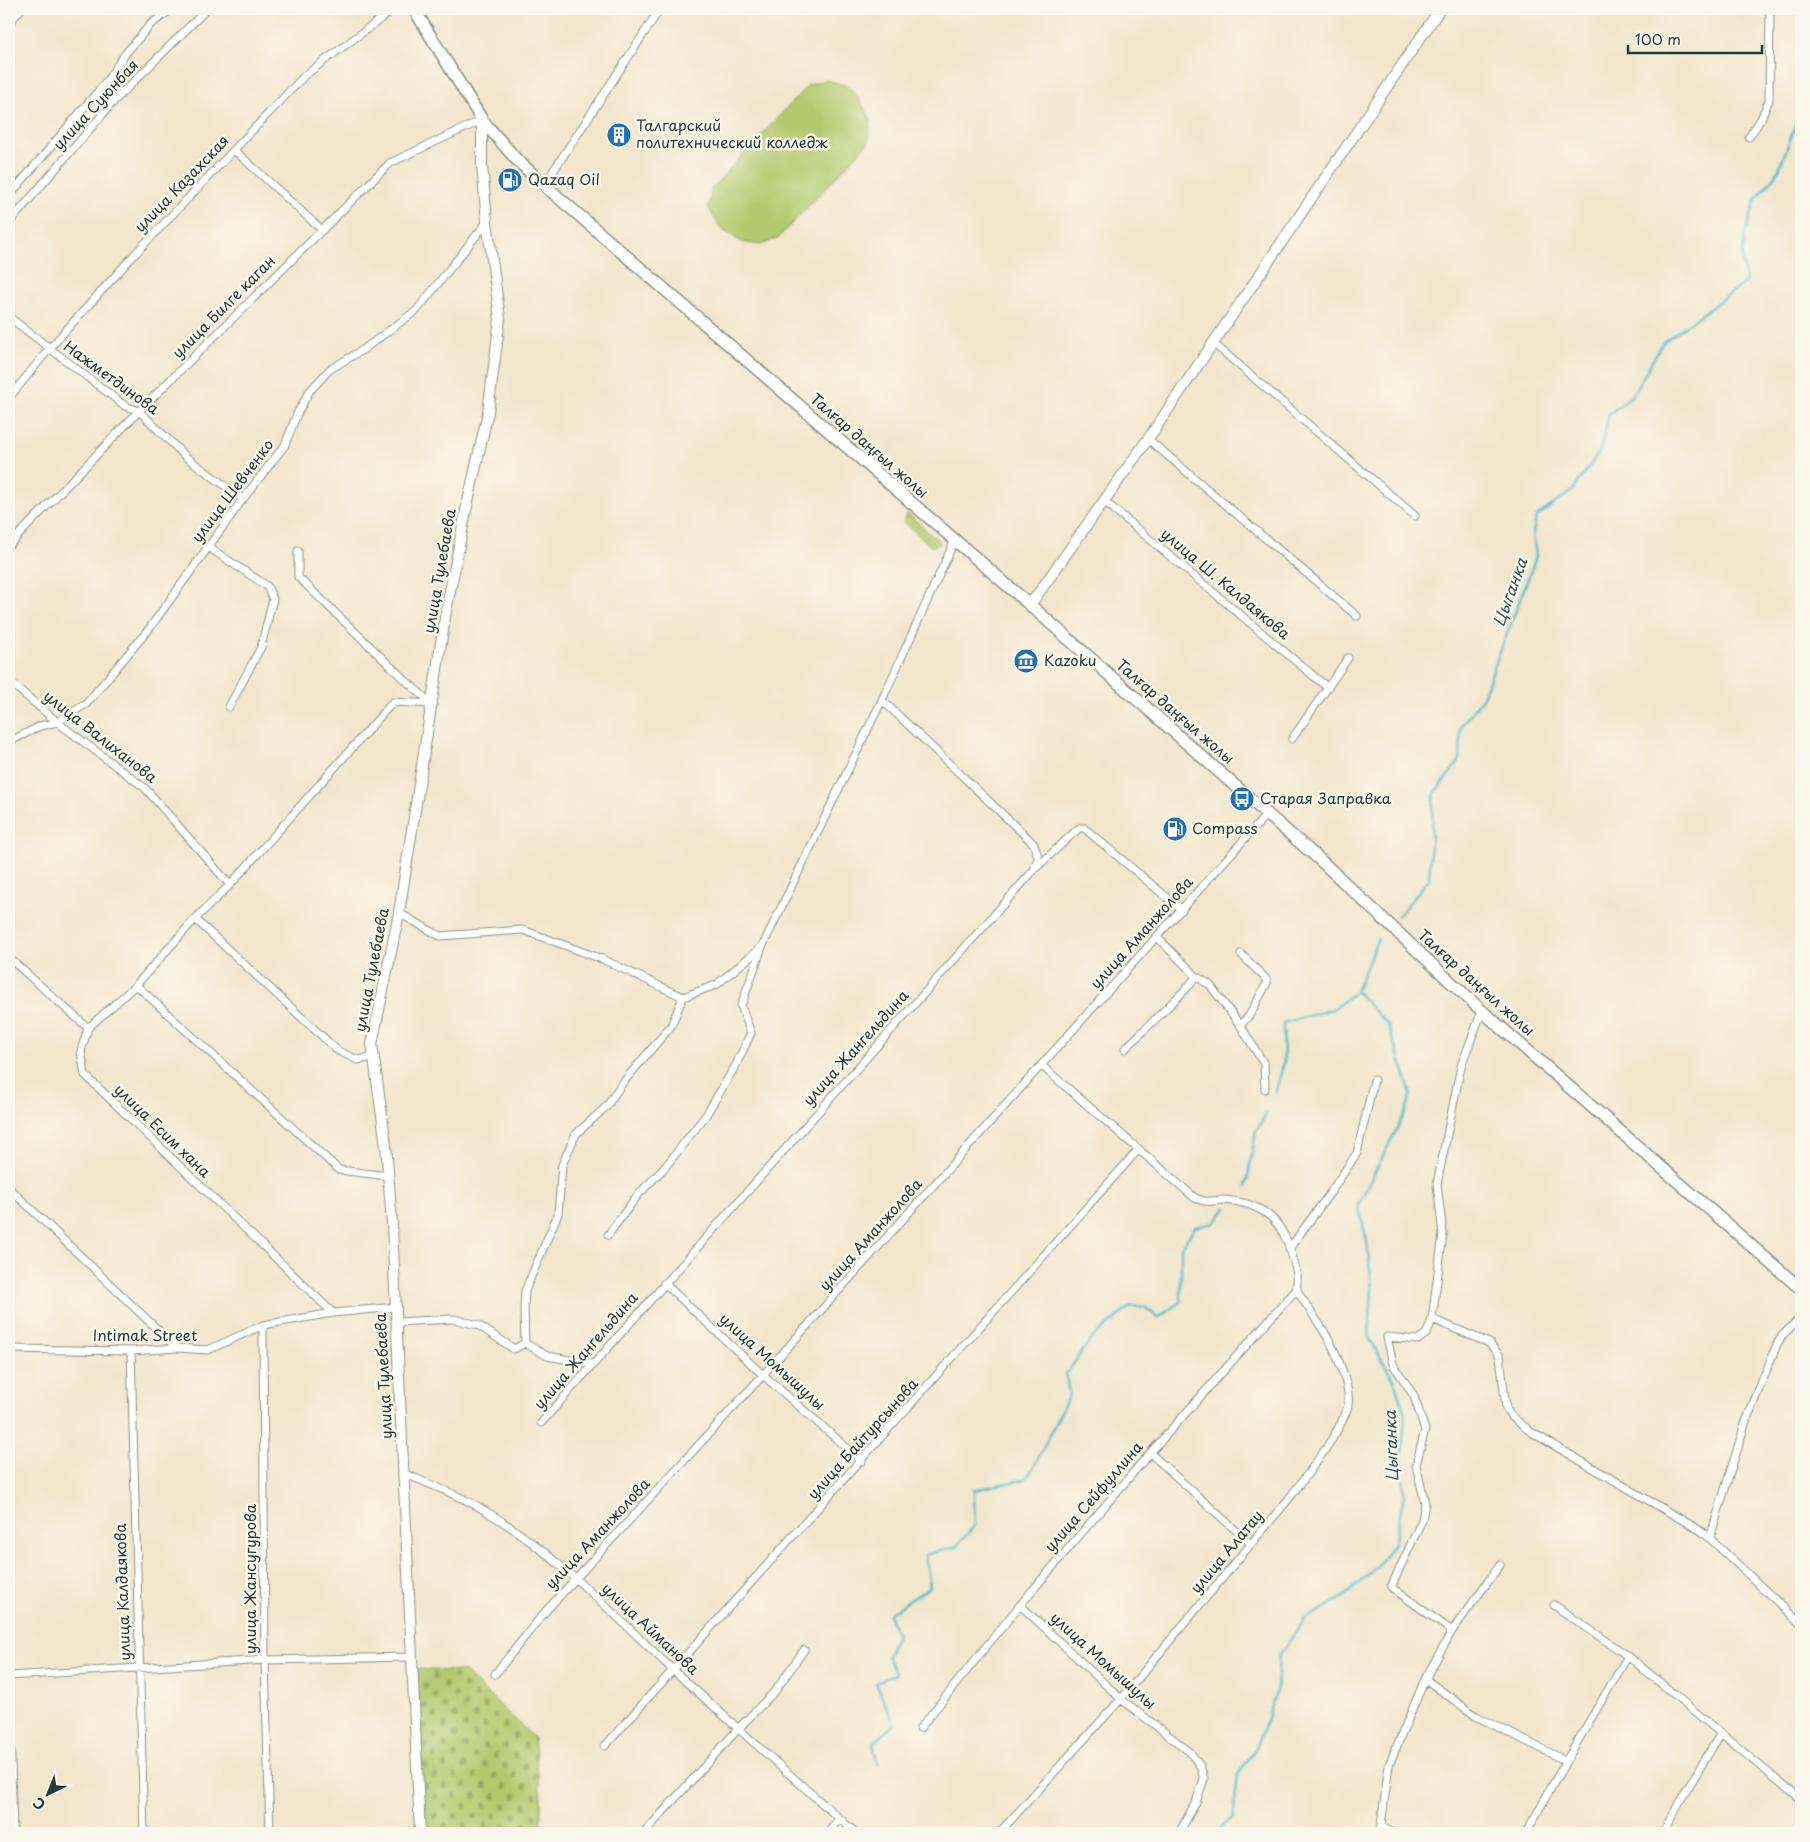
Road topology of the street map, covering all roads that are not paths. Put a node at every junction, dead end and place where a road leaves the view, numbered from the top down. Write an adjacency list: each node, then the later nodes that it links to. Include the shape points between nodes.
1 (22, 9): 9 (street)
2 (172, 9): 14 (street, улица Суюнбая, via 151,24)
3 (206, 9): 15 (street, улица Суюнбая, via 115,100)
4 (394, 9): 12 (street, улица Казахская, via 304,76)
5 (414, 9): 10 (main road, Талғар даңғыл жолы)
6 (660, 9): 13 (street)
7 (1440, 9): 19 (street)
8 (1770, 9): 11 (street, via 1769,100)
9 (9, 23)
10 (482, 120): 13 (main road, Талғар даңғыл жолы); 16 (street, улица Тулебаева); 17 (street, улица Билге каган, via 390,163)
11 (1749, 137)
12 (234, 150): 17 (street); 20 (street, улица Казахская)
13 (544, 185): 27 (main road, Талғар даңғыл жолы)
14 (9, 196)
15 (9, 222)
16 (487, 222): 24 (street, улица Шевченко, via 418,310 328,370 309,392 285,445); 37 (street, улица Тулебаева, via 500,319 488,412 448,601)
17 (322, 230): 22 (street, улица Билге каган)
18 (9, 317): 20 (street, Нажметдинова)
19 (1213, 343): 23 (street); 26 (street)
20 (49, 349): 21 (street, улица Казахская); 22 (street, Нажметдинова, via 125,406)
21 (9, 398)
22 (139, 411): 24 (street, Нажметдинова, via 186,457); 28 (street, улица Билге каган)
23 (1148, 439): 25 (street); 32 (street)
24 (243, 499): 29 (street, улица Шевченко)
25 (1104, 501): 31 (street); 35 (street, улица Ш. Калдаякова)
26 (1415, 516)
27 (955, 540): 31 (main road, Талғар даңғыл жолы); 36 (street)
28 (9, 545)
29 (208, 547): 38 (street, via 267,586 273,599 261,647); 39 (street, улица Шевченко, via 149,629 86,704)
30 (298, 551): 37 (street, via 298,576)
31 (1030, 605): 42 (main road, Талғар даңғыл жолы)
32 (1357, 616)
33 (1348, 658): 35 (street)
34 (9, 681): 39 (street, улица Валиханова)
35 (1328, 688): 40 (street)
36 (882, 700): 43 (street, via 1034,844 1038,856); 49 (street)
37 (433, 704): 44 (street, via 393,702); 46 (street, улица Тулебаева)
38 (229, 707)
39 (56, 722): 41 (street, улица Шевченко, via 40,726); 44 (street, улица Валиханова, via 146,788)
40 (1292, 739)
41 (9, 742)
42 (1268, 814): 45 (street, улица Аманжолова); 55 (main road, Талғар даңғыл жолы)
43 (1034, 870): 45 (street, улица Жангельдина, via 1079,828 1084,828); 68 (street, улица Жангельдина)
44 (230, 885): 47 (street)
45 (1182, 910): 48 (street, улица Аманжолова)
46 (399, 913): 54 (street, via 440,936 523,930 602,959); 59 (street, улица Тулебаева, via 372,1044)
47 (195, 919): 53 (street); 59 (street, via 338,1051 358,1060)
48 (1157, 937): 52 (street); 60 (street, улица Аманжолова)
49 (762, 948): 54 (street, via 716,985); 66 (street, via 742,1006 751,1032 736,1065 706,1115)
50 (1241, 954): 56 (street, via 1266,979 1266,983 1249,1016)
51 (9, 958): 57 (street)
52 (1196, 976): 56 (street, via 1210,985); 58 (street)
53 (136, 985): 57 (street); 64 (street, via 339,1170)
54 (683, 997): 77 (street, via 671,1026 607,1106 576,1134 562,1165 558,1214 525,1291)
55 (1482, 1011): 69 (main road, Талғар даңғыл жолы); 73 (street, via 1461,1066 1437,1184 1443,1234)
56 (1240, 1025): 62 (street, via 1264,1064)
57 (88, 1028): 72 (street, улица Есим хана, via 81,1051 85,1075)
58 (1125, 1049)
59 (374, 1057): 64 (street, улица Тулебаева)
60 (1042, 1066): 63 (street); 82 (street, улица Аманжолова)
61 (1374, 1080): 67 (street, via 1357,1153)
62 (1265, 1089)
63 (1139, 1149): 67 (street, via 1195,1198 1204,1202 1225,1200 1245,1203 1266,1213 1278,1223); 85 (street, улица Байтурсынова)
64 (388, 1176): 71 (street, улица Тулебаева)
65 (9, 1188): 78 (street)
66 (608, 1235)
67 (1289, 1249): 70 (street, via 1297,1274)
68 (664, 1283): 81 (street, улица Жангельдина); 82 (street, улица Момышулы)
69 (1801, 1289)
70 (1296, 1290): 84 (street, улица Сейфуллина); 88 (street, улица Алатау, via 1332,1345 1348,1395 1348,1405 1338,1428 1312,1468)
71 (396, 1307): 72 (street, Intimak Street); 75 (street, улица Тулебаева)
72 (332, 1313): 76 (street, Intimak Street)
73 (1432, 1318): 87 (street, via 1496,1349 1500,1356 1506,1408 1531,1432); 94 (street, via 1427,1333 1418,1340 1387,1336 1392,1364 1414,1396 1425,1430 1416,1465 1425,1503 1422,1520 1391,1587)
74 (1801, 1318): 87 (street, via 1777,1344 1746,1424)
75 (396, 1322): 77 (street, via 454,1319 478,1325 514,1349); 86 (street, улица Тулебаева)
76 (263, 1325): 78 (street, Intimak Street, via 208,1350); 98 (street, улица Жансугурова)
77 (525, 1343): 81 (street, via 547,1356)
78 (177, 1348): 80 (street, Intimak Street)
79 (9, 1349): 80 (street, Intimak Street)
80 (130, 1351): 99 (street, улица Калдаякова)
81 (592, 1364): 83 (street, улица Жангельдина)
82 (764, 1376): 85 (street, улица Момышулы); 90 (street, улица Аманжолова)
83 (541, 1423)
84 (1150, 1452): 88 (street); 91 (street, улица Сейфуллина)
85 (862, 1461): 100 (street, улица Байтурсынова)
86 (404, 1474): 90 (street, улица Айманова, via 449,1491 483,1509 513,1528); 97 (street, улица Тулебаева)
87 (1710, 1538): 93 (street)
88 (1251, 1544): 105 (street, улица Алатау)
89 (1500, 1565): 94 (street)
90 (576, 1578): 100 (street, улица Айманова); 101 (street, улица Аманжолова, via 536,1621)
91 (1020, 1604): 105 (street, улица Момышулы); 107 (street, улица Сейфуллина)
92 (1554, 1605): 96 (street)
93 (1801, 1624)
94 (1452, 1631): 103 (street)
95 (804, 1650): 106 (street, via 775,1691)
96 (1628, 1656): 108 (street); 110 (street)
97 (412, 1657): 98 (street); 117 (street, улица Тулебаева)
98 (265, 1660): 99 (street); 116 (street, улица Жансугурова)
99 (139, 1667): 102 (street); 115 (street, улица Калдаякова)
100 (674, 1670): 106 (street, улица Айманова); 109 (street, улица Байтурсынова)
101 (495, 1674)
102 (9, 1676)
103 (1425, 1679): 110 (street, via 1476,1716); 113 (street, via 1389,1765)
104 (9, 1692): 114 (street)
105 (1121, 1699): 121 (street, улица Алатау); 122 (street, улица Момышулы, via 1190,1752 1200,1766 1204,1779)
106 (739, 1728): 112 (street, улица Айманова); 118 (street)
107 (920, 1728)
108 (1720, 1734): 111 (street); 125 (street)
109 (605, 1746)
110 (1566, 1761): 124 (street)
111 (1801, 1800)
112 (840, 1819): 119 (street); 120 (street, улица Айманова)
113 (1380, 1830): 123 (street)
114 (13, 1833)
115 (144, 1833)
116 (270, 1833)
117 (420, 1833)
118 (644, 1833)
119 (828, 1833)
120 (856, 1833)
121 (999, 1833)
122 (1179, 1833)
123 (1394, 1833)
124 (1526, 1833)
125 (1663, 1833)

